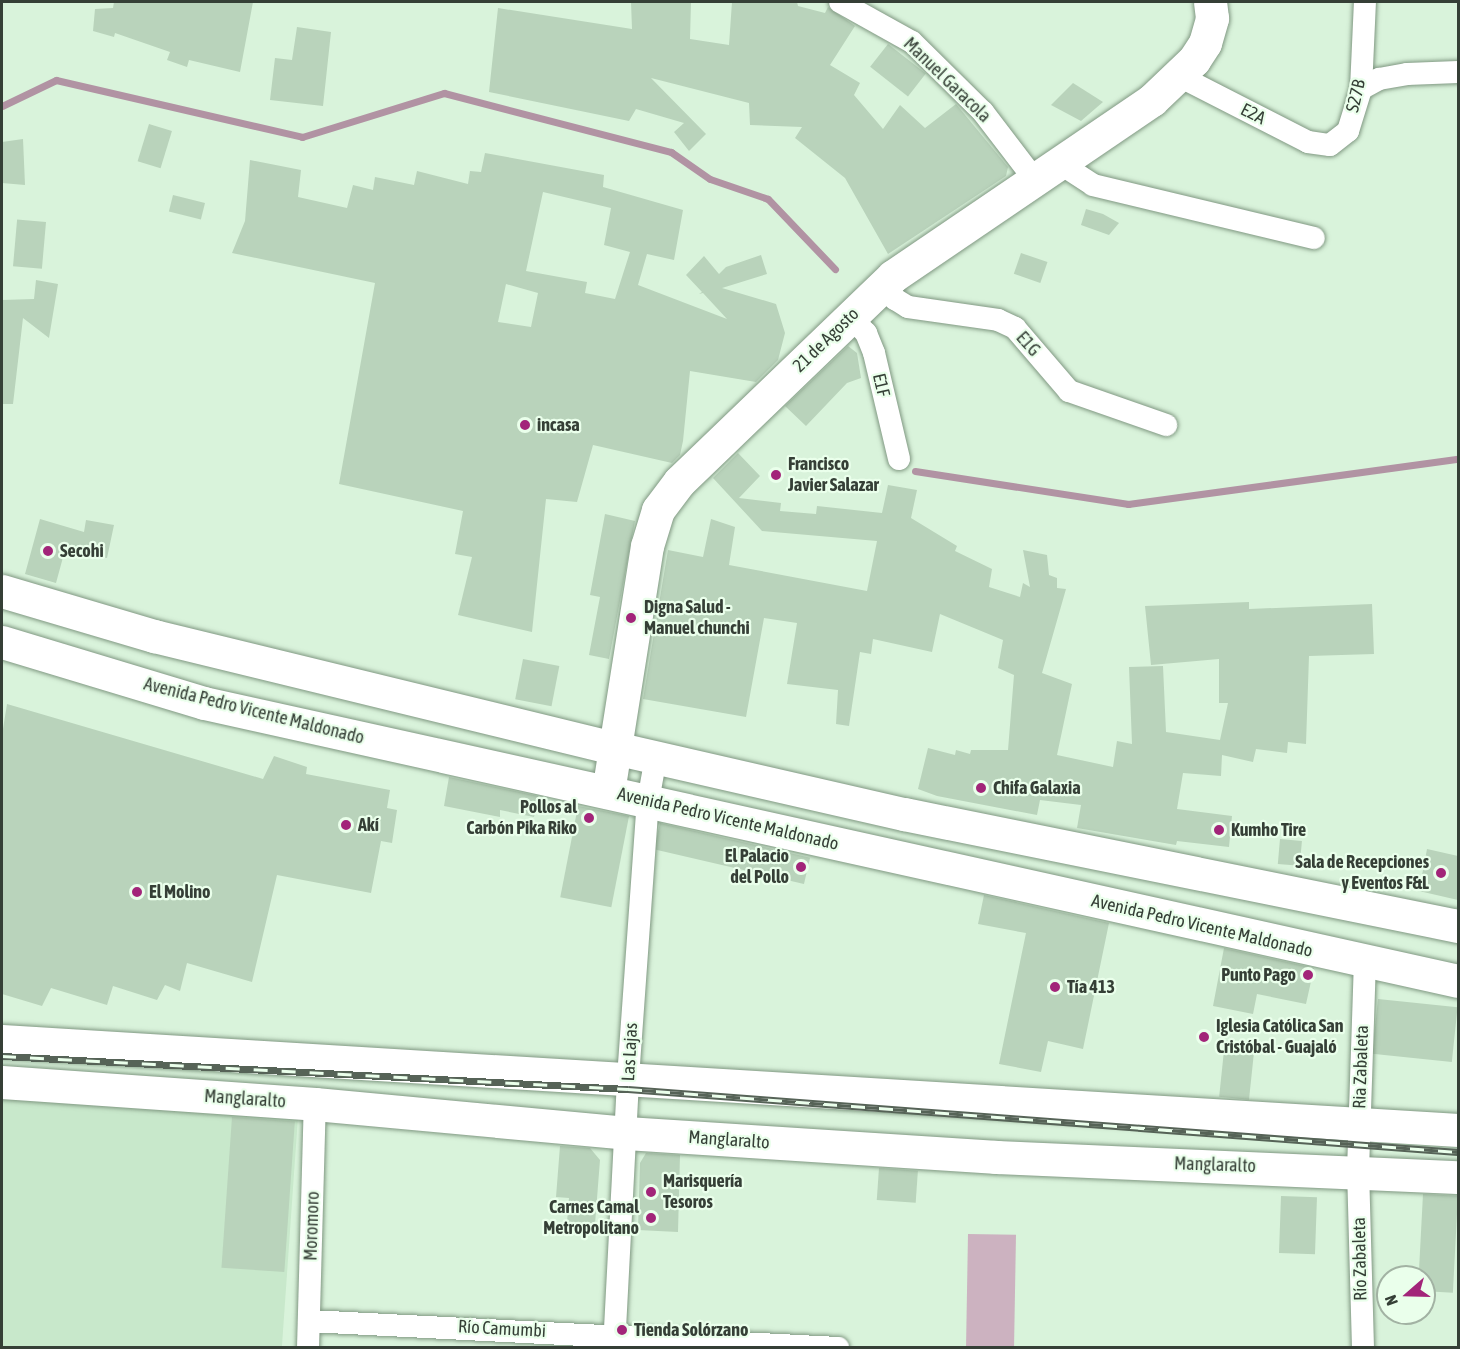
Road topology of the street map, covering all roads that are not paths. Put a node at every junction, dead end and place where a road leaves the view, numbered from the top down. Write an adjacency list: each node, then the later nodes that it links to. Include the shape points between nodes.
1 (840, 2): 8 (street, Manuel Garacola, via 912,42)
2 (1210, 2): 5 (main road, 21 de Agosto, via 1210,31 1194,60)
3 (1365, 2): 6 (street, S27B)
4 (1458, 72): 6 (street, via 1407,74 1379,79)
5 (1179, 76): 7 (street, E2A, via 1308,142); 8 (main road, 21 de Agosto, via 1114,129)
6 (1361, 89): 7 (street, S27B, via 1348,131)
7 (1330, 145)
8 (1048, 172): 9 (street); 10 (main road, 21 de Agosto)
9 (1314, 238)
10 (885, 282): 11 (main road, 21 de Agosto); 12 (street, E1G, via 895,299 908,307 1006,324 1021,335 1069,391)
11 (850, 317): 13 (street, E1F, via 866,333 873,353); 16 (main road, 21 de Agosto, via 679,482 658,510 647,546)
12 (1166, 425)
13 (899, 459)
14 (2, 591): 16 (main road, via 154,636)
15 (2, 642): 18 (main road, Avenida Pedro Vicente Maldonado, via 204,703)
16 (615, 747): 17 (main road); 18 (main road, 21 de Agosto)
17 (656, 757): 19 (street, Las Lajas); 20 (main road, via 904,814)
18 (608, 792): 19 (main road, Avenida Pedro Vicente Maldonado)
19 (648, 801): 21 (main road, Avenida Pedro Vicente Maldonado); 24 (street, Las Lajas)
20 (1458, 926)
21 (1365, 963): 22 (main road, Avenida Pedro Vicente Maldonado); 27 (street, Ria Zabaleta)
22 (1458, 981)
23 (2, 1041): 24 (main road)
24 (628, 1078): 27 (main road); 29 (street, Las Lajas)
25 (2, 1082): 26 (main road, Manglaralto)
26 (315, 1104): 29 (main road, Manglaralto); 32 (street, Moromoro)
27 (1359, 1123): 28 (main road); 30 (street, Ria Zabaleta)
28 (1458, 1130)
29 (627, 1133): 30 (main road, Manglaralto, via 996,1157); 33 (street, Las Lajas)
30 (1358, 1171): 31 (main road, Manglaralto); 36 (street, Río Zabaleta)
31 (1458, 1177)
32 (309, 1321): 33 (street, Río Camumbi); 34 (street, Moromoro)
33 (614, 1341): 35 (street, Río Camumbi)
34 (308, 1347)
35 (838, 1347)
36 (1363, 1347)

